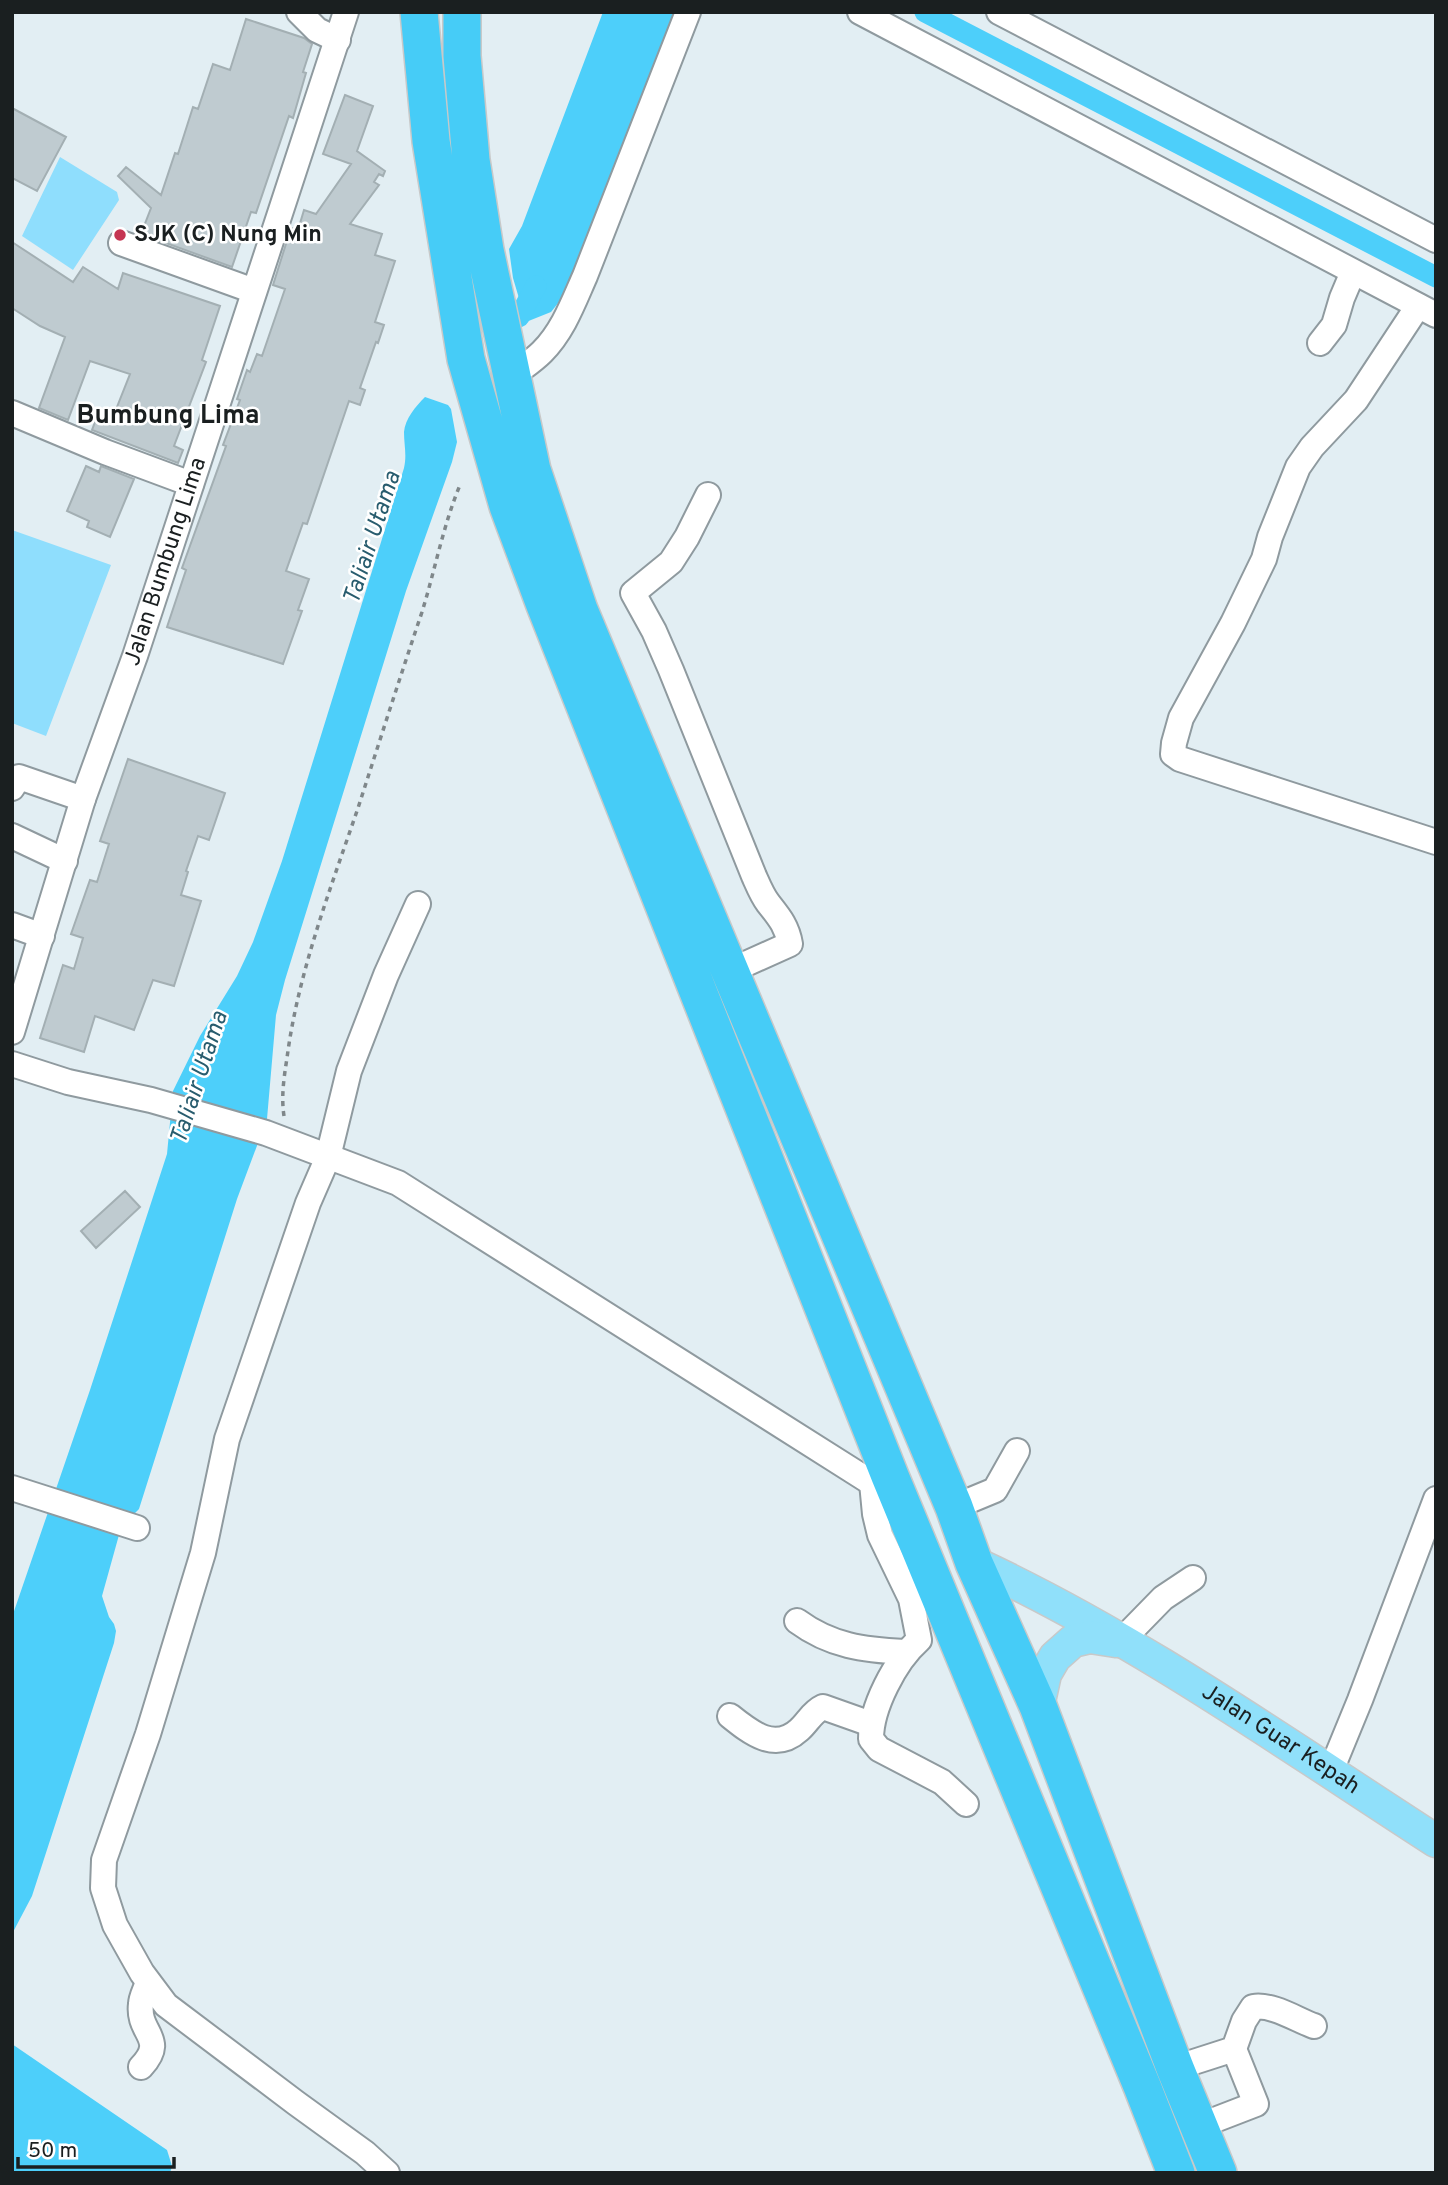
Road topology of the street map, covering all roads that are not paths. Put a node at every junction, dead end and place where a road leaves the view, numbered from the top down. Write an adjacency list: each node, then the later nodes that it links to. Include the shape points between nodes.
1 (299, 12): 8 (street, via 317,30)
2 (346, 12): 8 (street, Jalan Bumbung Lima)
3 (419, 12): 32 (highway, via 431,141 461,336 508,506)
4 (462, 12): 15 (highway, via 470,147 485,250)
5 (688, 12): 15 (street, via 569,313 540,354)
6 (860, 12): 11 (street)
7 (999, 12): 9 (street)
8 (338, 40): 12 (street, Jalan Bumbung Lima)
9 (1436, 240)
10 (121, 243): 12 (street)
11 (1353, 272): 13 (street); 14 (street, via 1334,325)
12 (254, 291): 17 (street, Jalan Bumbung Lima)
13 (1427, 310): 22 (street, via 1298,467 1264,559 1181,718 1174,754)
14 (1320, 343)
15 (510, 368): 27 (highway, via 532,470 579,610)
16 (12, 413): 17 (street)
17 (191, 484): 20 (street, Jalan Bumbung Lima)
18 (708, 495): 27 (street, via 671,562 633,593 671,670 754,876 788,931 790,944)
19 (14, 775): 20 (street)
20 (83, 799): 23 (street, Jalan Bumbung Lima)
21 (12, 836): 23 (street)
22 (1436, 842)
23 (65, 861): 26 (street, Jalan Bumbung Lima)
24 (418, 904): 30 (street, via 349,1071)
25 (12, 925): 26 (street)
26 (41, 936): 28 (street, Jalan Bumbung Lima)
27 (738, 967): 35 (highway)
28 (12, 1032)
29 (12, 1064): 30 (street, via 266,1133)
30 (328, 1157): 32 (street, via 398,1183); 48 (street, via 228,1439 193,1588 104,1860 108,1906)
31 (1017, 1451): 35 (street, via 995,1490)
32 (881, 1480): 41 (street, via 875,1514 911,1600 919,1640); 55 (highway)
33 (12, 1488): 36 (street)
34 (1436, 1499): 45 (street)
35 (954, 1507): 37 (highway)
36 (133, 1527)
37 (974, 1563): 40 (main road, Jalan Guar Kepah); 42 (highway)
38 (1193, 1578): 40 (street, via 1156,1605)
39 (797, 1621): 41 (street, via 831,1641)
40 (1121, 1641): 42 (main road, Jalan Guar Kepah, via 1090,1637 1073,1641 1045,1674); 45 (main road, Jalan Guar Kepah)
41 (905, 1652): 44 (street)
42 (1038, 1706): 52 (highway)
43 (730, 1716): 44 (street, via 772,1741 798,1731 823,1707)
44 (871, 1724): 46 (street, via 871,1740 879,1749 942,1783)
45 (1330, 1773): 47 (main road, Jalan Guar Kepah)
46 (966, 1804)
47 (1436, 1842)
48 (148, 1982): 51 (street, via 141,2014 153,2048); 54 (street, via 182,2018)
49 (1314, 2026): 50 (street, via 1253,2007)
50 (1234, 2049): 52 (street); 53 (street, via 1256,2104)
51 (141, 2067)
52 (1175, 2068): 53 (highway)
53 (1199, 2126): 56 (highway)
54 (387, 2173)
55 (1176, 2173)
56 (1218, 2173)

